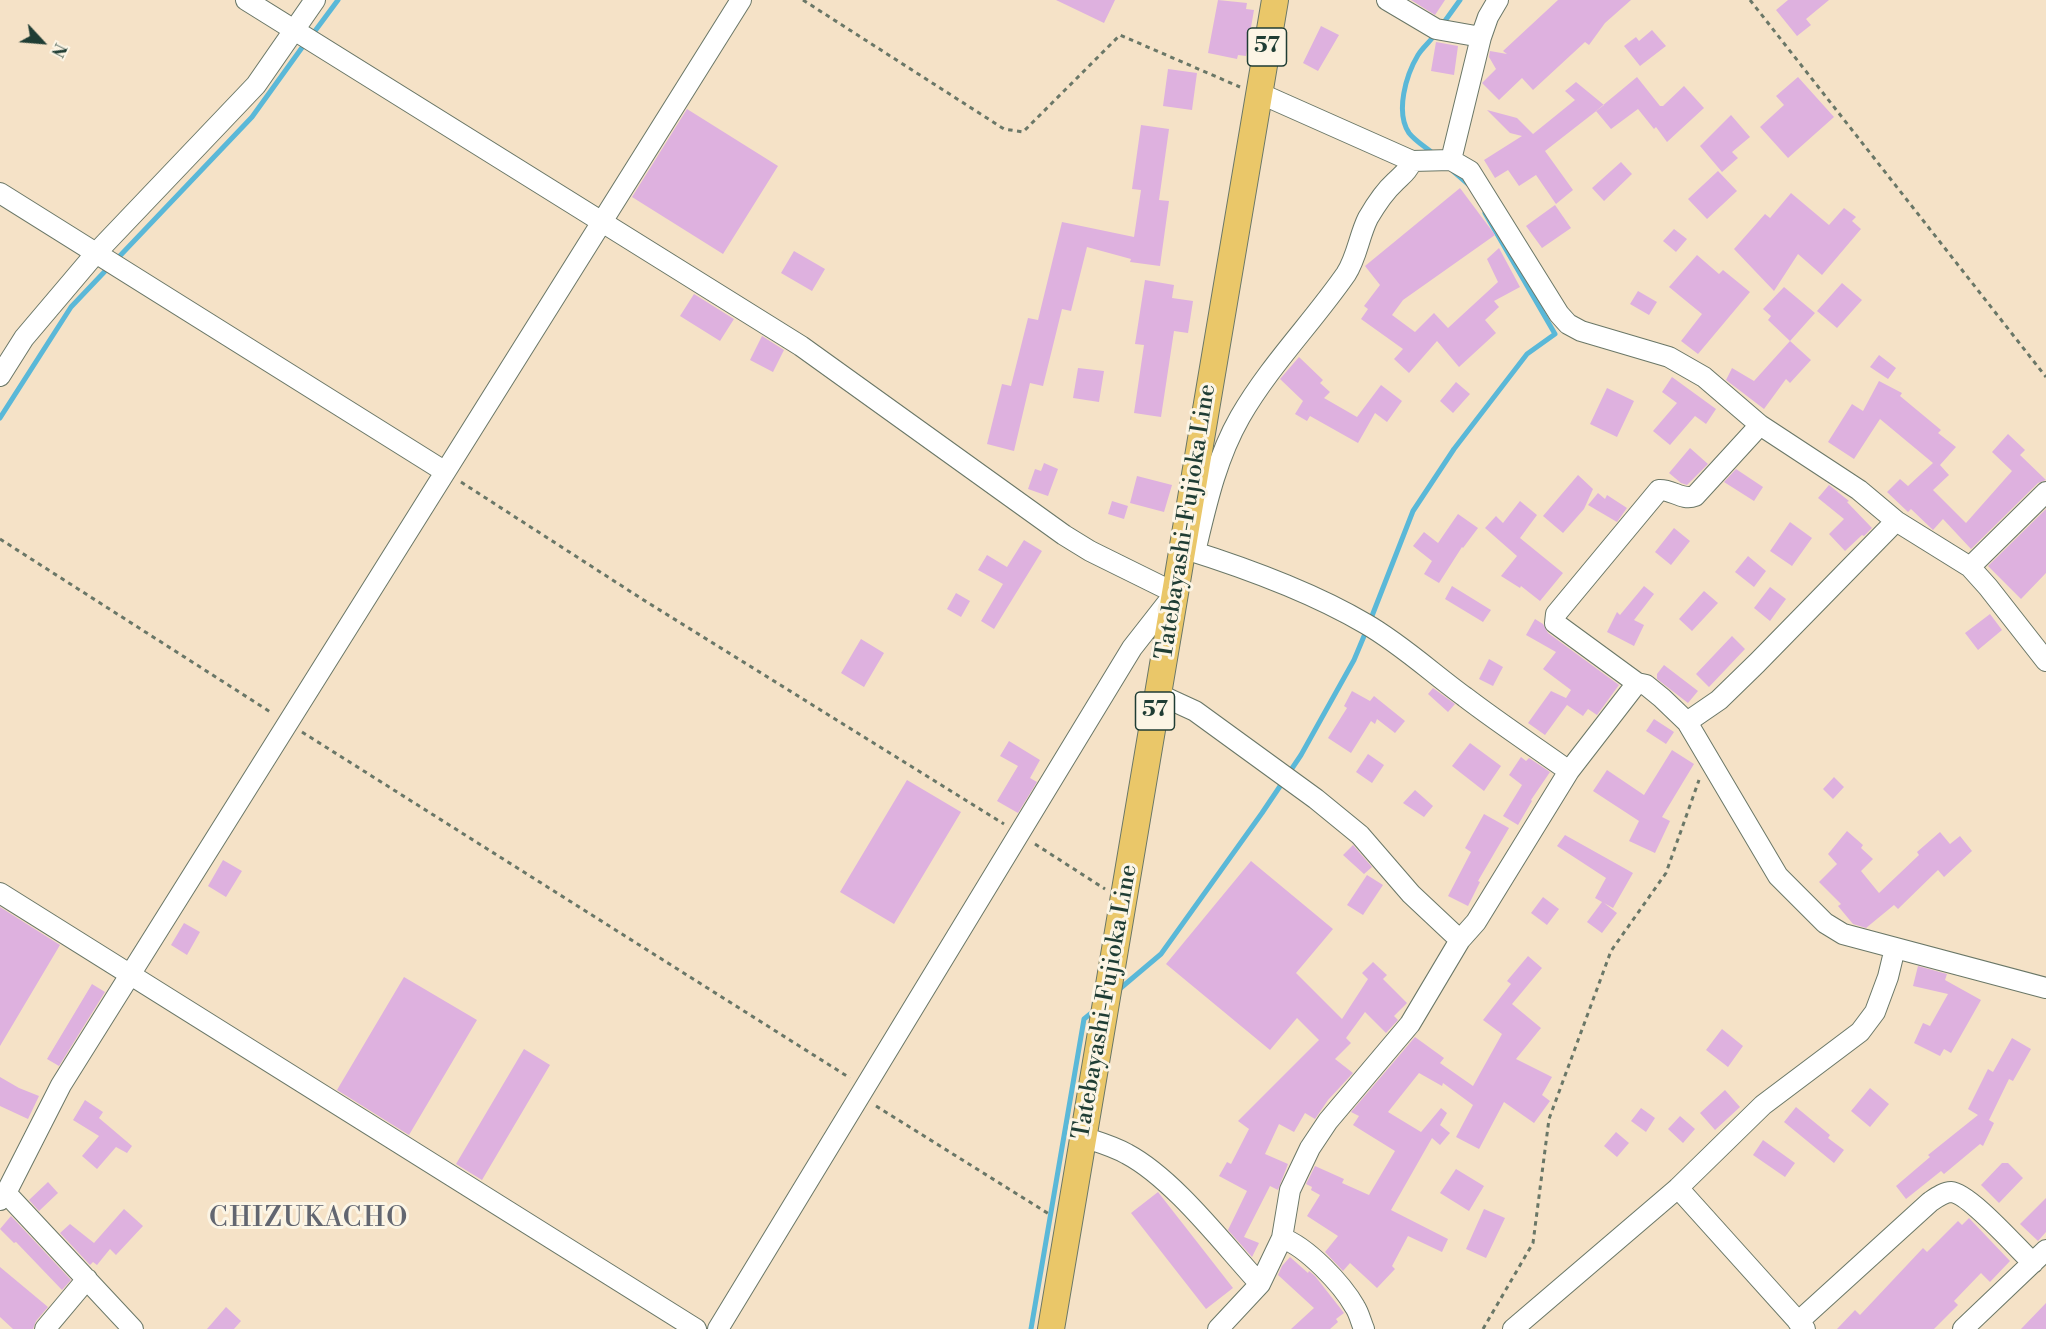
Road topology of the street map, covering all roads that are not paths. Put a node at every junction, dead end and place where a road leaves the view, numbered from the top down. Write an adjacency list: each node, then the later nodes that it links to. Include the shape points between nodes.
1 (246, 0): 7 (street)
2 (315, 0): 7 (street)
3 (741, 0): 13 (street)
4 (1275, 0): 9 (main road, Tatebayashi-Fujioka Line / 57)
5 (1387, 0): 8 (street, via 1436,29)
6 (1498, 0): 8 (street)
7 (294, 31): 13 (street); 14 (street, via 256,85)
8 (1481, 37): 10 (street)
9 (1259, 93): 11 (street); 20 (main road, Tatebayashi-Fujioka Line / 57)
10 (1451, 160): 11 (street); 16 (street, via 1470,171 1568,324 1610,341 1650,350 1688,368)
11 (1412, 161): 20 (street, via 1368,218 1347,272 1258,387 1239,419 1222,452)
12 (0, 193): 14 (street)
13 (600, 222): 17 (street); 22 (street, via 801,346 1064,535)
14 (96, 253): 15 (street, via 24,338); 17 (street)
15 (0, 376)
16 (1760, 425): 19 (street, via 1859,490); 24 (street, via 1695,496 1686,498 1659,490 1556,614 1555,623)
17 (444, 471): 31 (street)
18 (2046, 492): 21 (street)
19 (1896, 521): 21 (street); 26 (street, via 1719,700)
20 (1189, 550): 22 (main road, Tatebayashi-Fujioka Line / 57); 27 (street, via 1236,565 1365,623)
21 (1970, 567): 23 (street)
22 (1175, 593): 25 (main road, Tatebayashi-Fujioka Line / 57); 44 (street, via 1132,648)
23 (2046, 661)
24 (1637, 683): 26 (street, via 1662,698); 27 (street)
25 (1158, 694): 29 (street, via 1195,711 1316,799 1360,835 1411,894); 33 (main road, Tatebayashi-Fujioka Line / 57)
26 (1687, 722): 30 (street, via 1778,876 1826,923 1843,934)
27 (1569, 771): 29 (street, via 1476,922)
28 (0, 893): 31 (street)
29 (1460, 940): 36 (street, via 1410,1024 1310,1148 1290,1190)
30 (1895, 948): 32 (street); 34 (street, via 1875,1012 1860,1032 1763,1105)
31 (130, 974): 35 (street, via 61,1085); 43 (street)
32 (2046, 988)
33 (1083, 1137): 39 (street, via 1144,1164 1183,1200); 45 (main road, Tatebayashi-Fujioka Line / 57)
34 (1678, 1188): 40 (street); 48 (street)
35 (3, 1196): 38 (street)
36 (1282, 1238): 39 (street); 47 (street, via 1293,1242 1344,1290)
37 (2039, 1256): 40 (street, via 1976,1207 1948,1192 1930,1202); 49 (street)
38 (87, 1279): 41 (street); 42 (street)
39 (1260, 1284): 46 (street)
40 (1801, 1325)
41 (45, 1329)
42 (133, 1329)
43 (696, 1329)
44 (718, 1329)
45 (1051, 1329)
46 (1218, 1329)
47 (1364, 1329)
48 (1513, 1329)
49 (1963, 1329)

